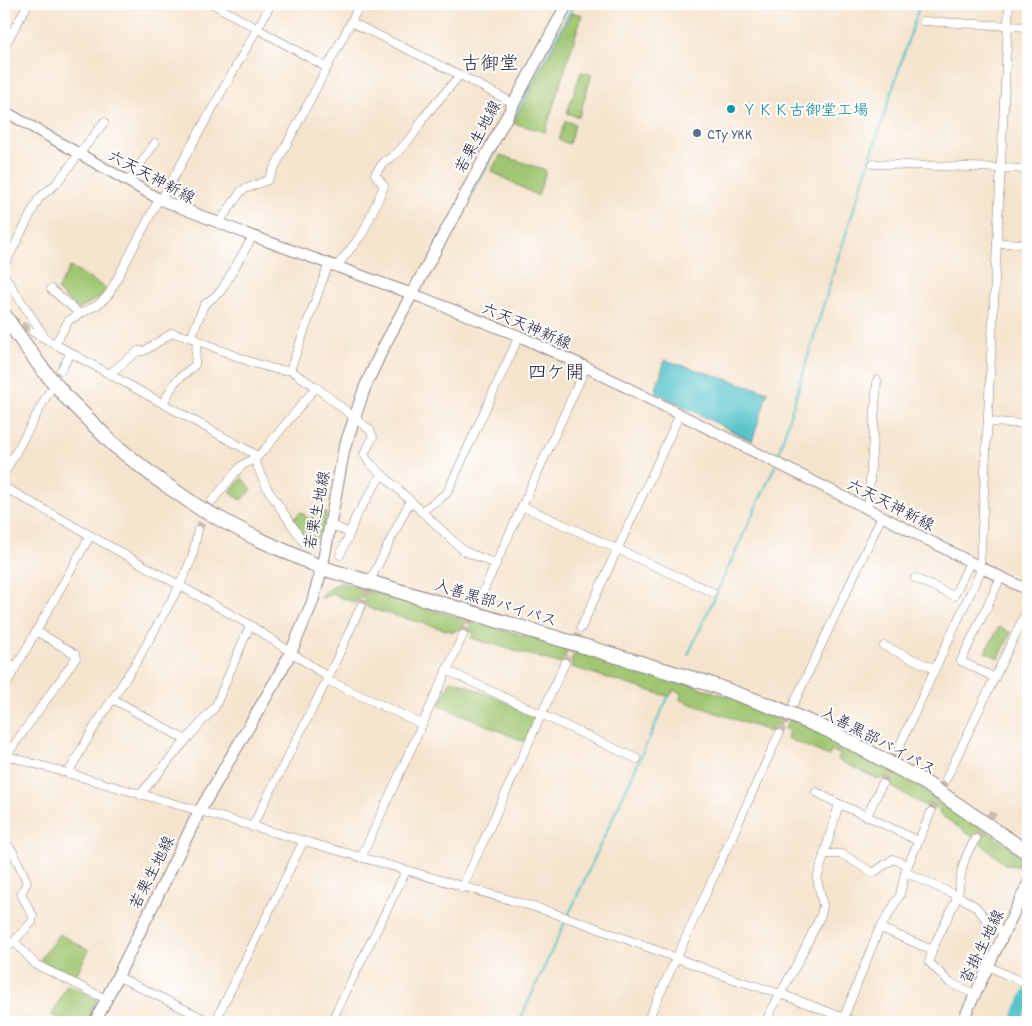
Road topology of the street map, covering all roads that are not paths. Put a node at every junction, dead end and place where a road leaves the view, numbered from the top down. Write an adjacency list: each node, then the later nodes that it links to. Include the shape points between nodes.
1 (28, 4): 12 (street)
2 (213, 4): 11 (street)
3 (271, 4): 11 (street)
4 (360, 4): 8 (street)
5 (567, 4): 15 (main road, 若栗生地線)
6 (1008, 4): 9 (street)
7 (923, 21): 9 (street)
8 (351, 22): 13 (street); 14 (street)
9 (1008, 26): 10 (street); 21 (street)
10 (1028, 27)
11 (257, 28): 13 (street); 24 (street)
12 (4, 47)
13 (326, 68): 25 (street, via 268,180 242,190)
14 (460, 74): 15 (street); 29 (street, via 414,134 375,174 384,186 363,233)
15 (514, 103): 33 (main road, 若栗生地線)
16 (4, 111): 19 (main road, 六天天神新線)
17 (104, 122): 19 (street)
18 (155, 143): 23 (street)
19 (79, 154): 23 (main road, 六天天神新線); 30 (street, via 56,184 40,198)
20 (874, 164): 21 (street)
21 (1000, 168): 22 (street); 27 (street)
22 (1028, 169)
23 (128, 182): 24 (main road, 六天天神新線)
24 (160, 200): 25 (main road, 六天天神新線); 34 (street, via 108,294 99,304)
25 (218, 224): 26 (main road, 六天天神新線)
26 (253, 236): 29 (main road, 六天天神新線); 39 (street, via 221,291 204,305)
27 (998, 243): 28 (street); 52 (street)
28 (1028, 244)
29 (333, 264): 33 (main road, 六天天神新線); 44 (street)
30 (4, 266)
31 (4, 275): 38 (street)
32 (51, 289): 34 (street)
33 (412, 293): 37 (main road, 六天天神新線); 51 (main road, 若栗生地線, via 382,348)
34 (80, 314): 40 (street, via 69,320)
35 (4, 315): 73 (highway, 入善黒部バイパス, via 40,366 113,444 200,508)
36 (33, 332): 38 (street)
37 (519, 336): 42 (main road, 六天天神新線); 62 (street, via 447,493)
38 (46, 339): 40 (street)
39 (194, 339): 44 (street, via 261,365 284,372); 45 (street, via 172,333 144,351 138,351); 49 (street, via 196,365 175,382)
40 (55, 344): 41 (street)
41 (71, 353): 43 (street); 45 (street)
42 (586, 367): 50 (main road, 六天天神新線); 60 (street)
43 (61, 370)
44 (290, 370): 47 (street)
45 (110, 374): 49 (street)
46 (876, 380): 61 (street)
47 (316, 387): 51 (street); 54 (street)
48 (49, 392): 55 (street)
49 (162, 403): 54 (street)
50 (680, 414): 61 (main road, 六天天神新線); 69 (street)
51 (355, 418): 56 (street, via 370,430 373,437 364,454); 64 (main road, 若栗生地線, via 344,449)
52 (988, 422): 53 (street); 72 (street)
53 (1028, 424)
54 (256, 457): 58 (street, via 241,466); 68 (street, via 271,494)
55 (4, 474)
56 (382, 474): 59 (street); 66 (street, via 355,518)
57 (4, 487): 67 (street)
58 (212, 501)
59 (410, 501): 62 (street); 74 (street)
60 (522, 506): 69 (street); 71 (street)
61 (868, 509): 63 (main road, 六天天神新線)
62 (421, 512): 71 (street, via 464,551)
63 (882, 516): 72 (main road, 六天天神新線); 98 (street)
64 (331, 525): 66 (street); 73 (main road, 若栗生地線)
65 (198, 530): 77 (street, via 192,558)
66 (350, 533): 70 (street)
67 (90, 536): 77 (street); 85 (street)
68 (304, 543)
69 (618, 550): 79 (street); 84 (street)
70 (340, 555)
71 (496, 564): 80 (street)
72 (977, 566): 75 (main road, 六天天神新線); 76 (street, via 954,596); 92 (street)
73 (322, 568): 88 (main road, 若栗生地線, via 312,603); 120 (highway, 入善黒部バイパス, via 707,683 772,707 828,730 924,782)
74 (373, 575)
75 (1001, 577): 78 (main road, 六天天神新線); 94 (street, via 961,661)
76 (915, 578)
77 (180, 586): 83 (street); 97 (street)
78 (1028, 590)
79 (712, 592)
80 (480, 598)
81 (361, 606): 95 (street)
82 (1028, 608): 94 (street)
83 (250, 625): 88 (street); 102 (street, via 215,707)
84 (581, 628)
85 (36, 631): 91 (street); 104 (street, via 75,654 76,658)
86 (463, 635): 93 (street)
87 (884, 646): 92 (street)
88 (291, 652): 95 (street, via 325,675); 112 (main road, 若栗生地線)
89 (4, 660): 91 (street)
90 (565, 663): 99 (street)
91 (16, 667): 96 (street)
92 (935, 669): 103 (street)
93 (446, 670): 99 (street); 100 (street)
94 (994, 678): 107 (street)
95 (327, 680): 100 (street); 115 (street)
96 (4, 688)
97 (113, 699): 102 (street); 106 (street)
98 (794, 703)
99 (542, 714): 105 (street); 126 (street)
100 (422, 724): 122 (street)
101 (779, 734): 133 (street)
102 (186, 740): 110 (street)
103 (899, 747)
104 (5, 756): 106 (street)
105 (637, 759)
106 (68, 773): 110 (street)
107 (946, 779)
108 (882, 784): 114 (street)
109 (816, 792): 111 (street)
110 (140, 795): 112 (street)
111 (839, 804): 114 (street); 121 (street)
112 (199, 812): 115 (street); 135 (main road, 若栗生地線)
113 (931, 812): 118 (street)
114 (867, 816): 118 (street)
115 (252, 827): 119 (street)
116 (976, 839): 127 (street, via 962,866)
117 (4, 840): 130 (street, via 27,882 21,894 33,916 32,922)
118 (918, 841): 123 (street)
119 (303, 842): 122 (street); 142 (street)
120 (1028, 853)
121 (824, 854): 123 (street, via 842,854 873,873 893,859); 137 (street, via 817,879 823,906 821,915)
122 (362, 858): 124 (street)
123 (906, 868): 127 (street); 128 (street, via 900,895)
124 (406, 871): 126 (street); 143 (street)
125 (1028, 883): 129 (main road, 沓掛生地線)
126 (462, 888): 133 (street, via 547,911)
127 (958, 896): 129 (street, via 975,906 991,925); 132 (street)
128 (881, 928): 132 (street); 140 (street)
129 (1004, 933): 134 (main road, 沓掛生地線)
130 (14, 941): 131 (street); 139 (street, via 35,964)
131 (4, 949)
132 (932, 950): 138 (street, via 929,962 950,982)
133 (677, 958): 137 (street); 144 (street)
134 (988, 966): 136 (street); 138 (main road, 沓掛生地線)
135 (117, 976): 139 (main road, 若栗生地線); 142 (street)
136 (1027, 984)
137 (781, 994): 140 (street); 145 (street)
138 (975, 994): 147 (main road, 沓掛生地線)
139 (106, 999): 141 (main road, 若栗生地線)
140 (842, 1020): 146 (street)
141 (95, 1022)
142 (213, 1022)
143 (331, 1022)
144 (647, 1022)
145 (765, 1022)
146 (855, 1022)
147 (962, 1022)

